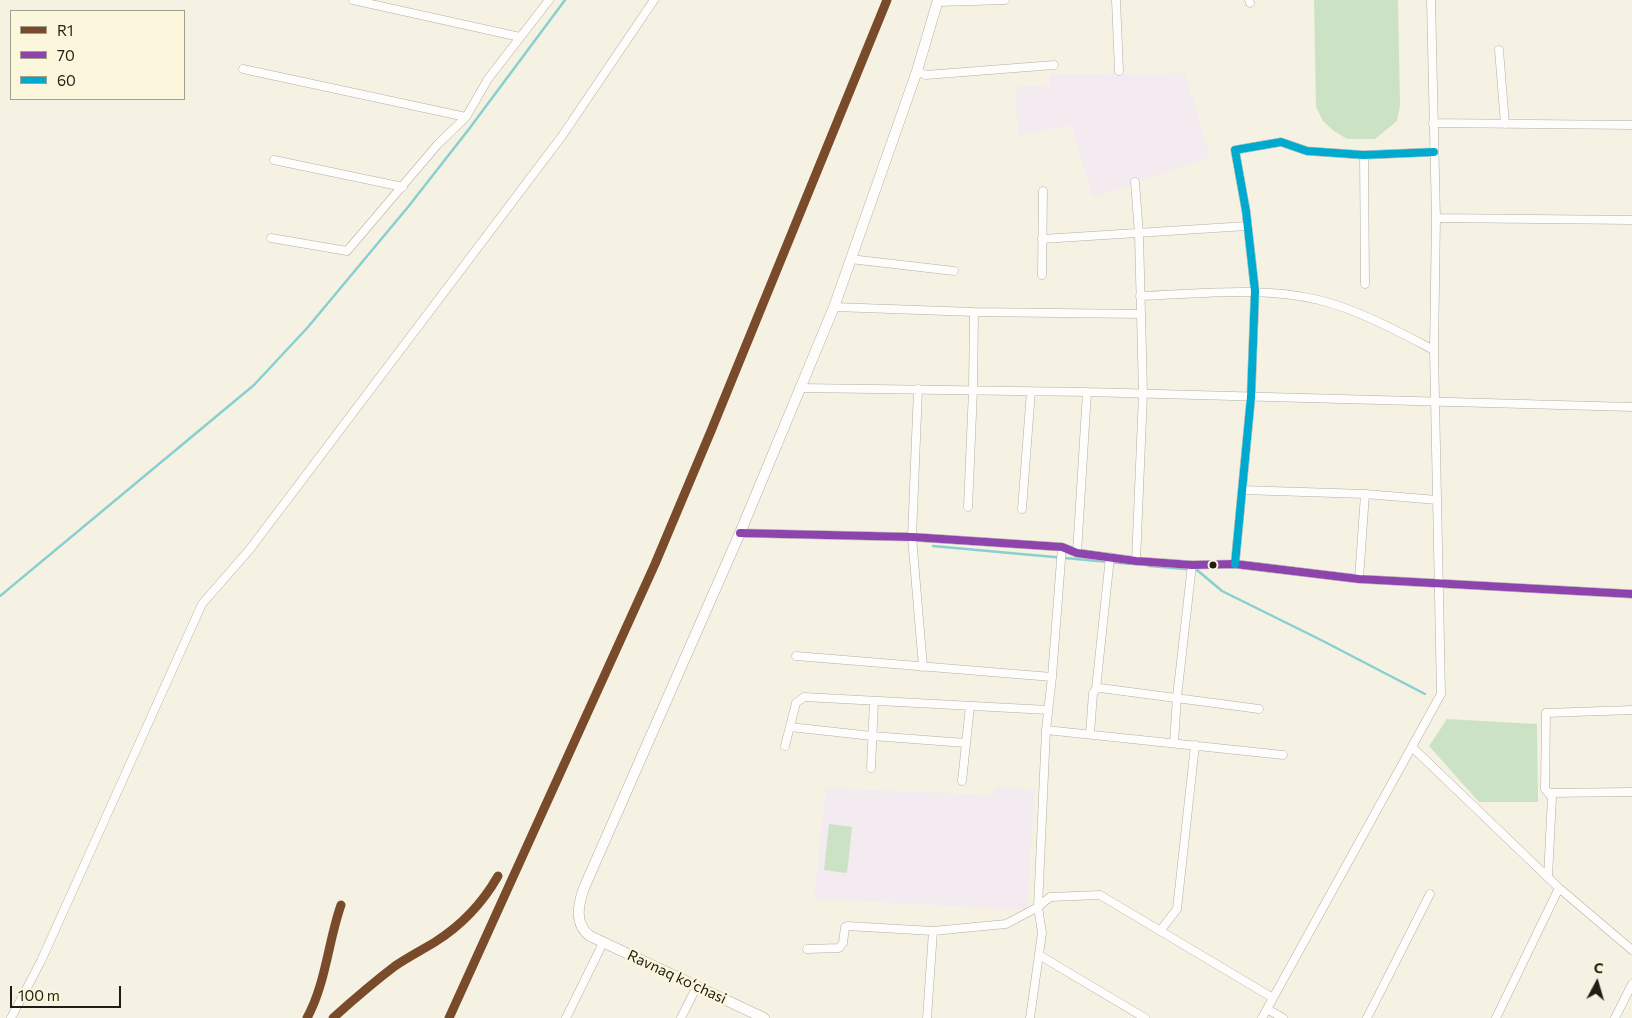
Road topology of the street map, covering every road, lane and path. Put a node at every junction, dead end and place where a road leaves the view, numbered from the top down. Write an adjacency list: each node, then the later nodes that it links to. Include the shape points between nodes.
1 (353, 0): 8 (street)
2 (549, 0): 8 (street)
3 (654, 0): 103 (street, via 562,136 250,549 202,604 41,961)
4 (1005, 0): 7 (street)
5 (1116, 0): 13 (street)
6 (1431, 0): 15 (street)
7 (938, 1): 12 (street)
8 (520, 37): 14 (street, via 488,79)
9 (1499, 50): 16 (street)
10 (1054, 65): 12 (street, via 926,74)
11 (243, 69): 14 (street)
12 (917, 71): 30 (street)
13 (1119, 71)
14 (466, 117): 22 (street, via 438,144)
15 (1433, 123): 16 (street); 18 (street)
16 (1505, 124): 17 (street)
17 (1632, 124)
18 (1434, 152): 19 (street); 24 (street)
19 (1364, 155): 26 (street, via 1307,151 1282,142 1235,150); 33 (street)
20 (274, 160): 22 (street)
21 (1135, 182): 27 (street)
22 (403, 187): 28 (street, via 347,251)
23 (1043, 191): 29 (street)
24 (1436, 218): 25 (street); 39 (street)
25 (1632, 220)
26 (1248, 226): 27 (street); 34 (street)
27 (1139, 234): 29 (street); 35 (street)
28 (271, 238)
29 (1042, 239): 32 (street)
30 (850, 259): 31 (street); 36 (street)
31 (954, 271)
32 (1042, 275)
33 (1365, 284)
34 (1255, 291): 35 (street); 39 (street, via 1318,300 1369,318); 46 (street)
35 (1140, 296): 38 (street)
36 (834, 307): 37 (street); 40 (street)
37 (974, 312): 38 (street); 42 (street)
38 (1141, 314): 45 (street)
39 (1434, 350): 47 (street)
40 (801, 388): 41 (street); 54 (street)
41 (918, 390): 42 (street); 55 (street)
42 (973, 390): 43 (street); 52 (street)
43 (1031, 391): 44 (street); 53 (street)
44 (1088, 392): 45 (street); 57 (street)
45 (1143, 394): 46 (street); 59 (street)
46 (1251, 397): 47 (street); 49 (street)
47 (1435, 402): 48 (street); 51 (street)
48 (1632, 407)
49 (1242, 490): 50 (street); 60 (street)
50 (1365, 494): 51 (street); 62 (street)
51 (1437, 500): 63 (street)
52 (968, 507)
53 (1022, 509)
54 (740, 533): 55 (street); 95 (street, Ravnaq ko‘chasi, via 584,888 579,917 585,932)
55 (912, 537): 56 (street); 66 (street)
56 (1062, 548): 57 (street); 67 (street)
57 (1077, 553): 58 (street)
58 (1110, 558): 59 (street); 68 (street)
59 (1136, 561): 61 (street)
60 (1235, 564): 61 (street); 62 (street)
61 (1192, 566): 69 (street)
62 (1359, 579): 63 (street)
63 (1439, 584): 64 (street); 83 (street, via 1441,694)
64 (1632, 594)
65 (796, 656): 66 (street)
66 (923, 666): 67 (street)
67 (1052, 677): 73 (street)
68 (1096, 689): 69 (street); 77 (street)
69 (1177, 697): 72 (street); 80 (street)
70 (874, 701): 71 (street); 75 (street, via 804,697 796,703); 78 (street)
71 (970, 706): 73 (street); 79 (street)
72 (1259, 709)
73 (1048, 710): 76 (street)
74 (1632, 710): 88 (street, via 1546,713 1545,789)
75 (790, 727): 78 (street); 82 (street)
76 (1046, 730): 77 (street); 92 (street)
77 (1090, 734): 80 (street)
78 (872, 736): 79 (street); 85 (street)
79 (966, 743): 86 (street)
80 (1174, 743): 81 (street)
81 (1195, 745): 84 (street); 94 (street, via 1177,909)
82 (785, 746)
83 (1412, 747): 89 (street); 101 (street)
84 (1283, 755)
85 (871, 768)
86 (962, 781)
87 (1632, 792): 88 (street)
88 (1549, 793): 89 (street, via 1552,797)
89 (1548, 878): 90 (street)
90 (1559, 888): 97 (street); 113 (street)
91 (1430, 894): 112 (street)
92 (1038, 907): 93 (street, via 1006,924); 94 (street, via 1050,897 1100,896); 98 (street, via 1042,933)
93 (934, 931): 96 (street, via 847,926 839,948); 107 (street)
94 (1160, 931): 101 (street)
95 (603, 943): 100 (street, Ravnaq ko‘chasi); 104 (street)
96 (807, 949)
97 (1632, 950)
98 (1039, 955): 108 (street); 109 (street)
99 (1632, 984): 114 (street)
100 (697, 986): 105 (street); 106 (street, Ravnaq ko‘chasi)
101 (1273, 998): 102 (street)
102 (1267, 1009): 110 (street); 111 (street)
103 (11, 1018)
104 (566, 1018)
105 (681, 1018)
106 (764, 1018)
107 (927, 1018)
108 (1030, 1018)
109 (1145, 1018)
110 (1262, 1018)
111 (1282, 1018)
112 (1367, 1018)
113 (1496, 1018)
114 (1615, 1018)

